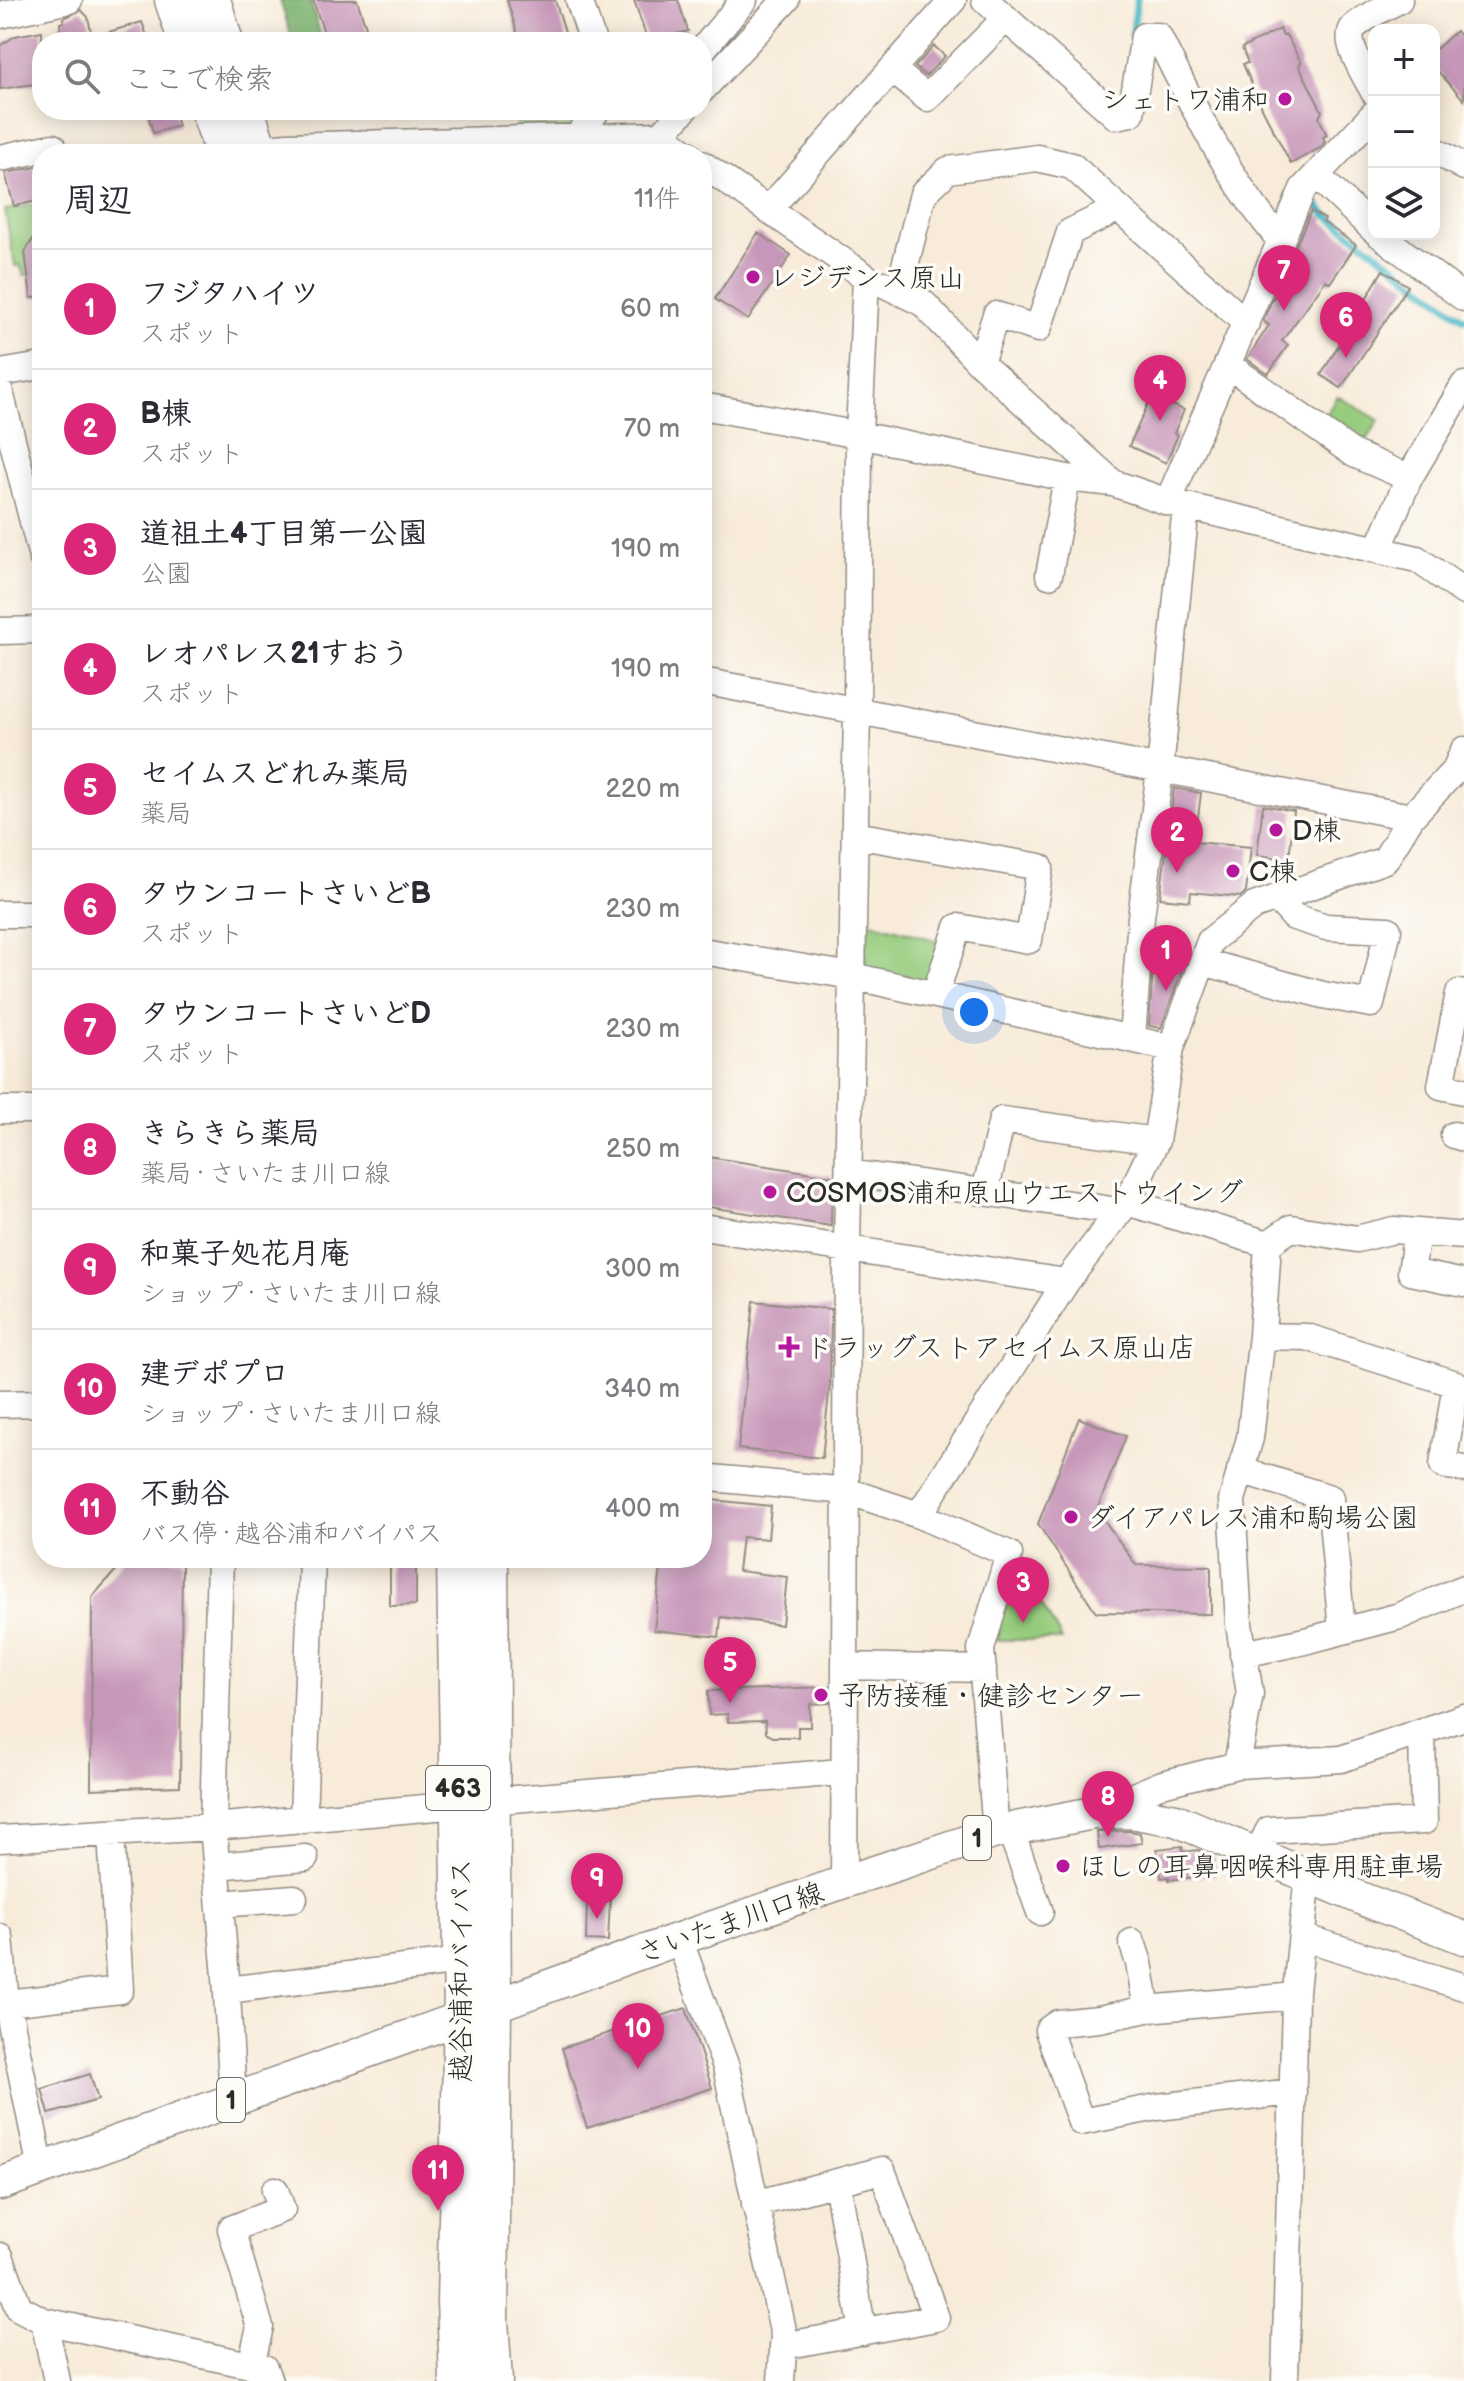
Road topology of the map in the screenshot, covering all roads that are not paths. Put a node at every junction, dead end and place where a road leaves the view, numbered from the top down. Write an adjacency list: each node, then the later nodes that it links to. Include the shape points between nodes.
1 (69, 0): 10 (street)
2 (174, 0): 12 (highway)
3 (211, 0): 13 (highway)
4 (579, 0): 14 (street)
5 (744, 0): 15 (street)
6 (786, 0): 17 (street)
7 (953, 0): 16 (street)
8 (985, 0): 11 (street)
9 (1399, 0): 18 (street, via 1353,28 1349,37)
10 (0, 15)
11 (1006, 18): 16 (street, via 927,98); 39 (street, via 1116,116 1131,113 1144,36 1158,36 1251,206)
12 (185, 32)
13 (221, 32)
14 (590, 32)
15 (712, 38)
16 (892, 69): 36 (street)
17 (712, 79)
18 (1368, 80)
19 (219, 120): 25 (highway)
20 (245, 120): 26 (highway)
21 (590, 120): 24 (street)
22 (675, 120): 28 (street)
23 (1368, 120): 34 (street)
24 (576, 139): 27 (street); 28 (street)
25 (240, 144)
26 (247, 144)
27 (370, 144)
28 (655, 144)
29 (32, 151): 31 (street)
30 (1440, 153): 32 (street)
31 (0, 158)
32 (1464, 167)
33 (712, 171): 36 (street)
34 (1316, 175): 37 (street); 39 (street, via 1303,189)
35 (1119, 208): 41 (street, via 1072,166 1037,158 948,170 923,194); 43 (street); 44 (street, via 1070,232 1038,329 996,315)
36 (768, 210): 40 (street)
37 (1368, 224)
38 (1387, 240): 42 (street)
39 (1281, 241): 43 (street)
40 (866, 277): 41 (street); 51 (street)
41 (899, 290): 44 (street, via 923,303)
42 (1464, 297)
43 (1246, 323): 45 (street)
44 (980, 363): 54 (street)
45 (1228, 365): 53 (street, via 1354,454); 55 (street)
46 (32, 368): 47 (street)
47 (0, 373)
48 (1464, 385): 53 (street)
49 (0, 392): 56 (street)
50 (712, 408): 51 (street)
51 (859, 435): 52 (street); 63 (street)
52 (1067, 478): 54 (street); 58 (street)
53 (1409, 478): 57 (street)
54 (1113, 483): 55 (street)
55 (1177, 504): 57 (street); 65 (street)
56 (32, 518)
57 (1378, 550): 59 (street, via 1417,559)
58 (1049, 575)
59 (1464, 592)
60 (32, 630): 61 (street)
61 (0, 631)
62 (712, 683): 63 (street)
63 (857, 711): 65 (street); 67 (street)
64 (1464, 750): 66 (street, via 1455,770)
65 (1160, 770): 66 (street); 76 (street)
66 (1411, 817): 68 (street, via 1385,860)
67 (855, 835): 73 (street); 74 (street, via 1040,867 1029,940 958,927)
68 (1277, 898): 72 (street, via 1254,906 1210,941); 72 (street, via 1294,917 1326,927 1388,930 1371,1004)
69 (0, 914): 70 (street)
70 (32, 914)
71 (712, 953): 73 (street)
72 (1203, 962): 77 (street)
73 (852, 976): 74 (street); 82 (street)
74 (935, 994): 76 (street)
75 (1464, 994): 78 (street, via 1459,993 1441,1086)
76 (1132, 1038): 77 (street)
77 (1171, 1048): 81 (street)
78 (1464, 1091)
79 (0, 1110): 80 (street)
80 (32, 1110)
81 (1156, 1141): 83 (street, via 1002,1120); 84 (street)
82 (849, 1173): 83 (street); 89 (street)
83 (985, 1192): 84 (street)
84 (1123, 1207): 88 (street); 90 (street)
85 (712, 1228): 89 (street)
86 (1463, 1229): 87 (street)
87 (1417, 1232): 88 (street, via 1394,1230 1357,1239 1291,1228); 91 (street, via 1411,1272)
88 (1268, 1244): 92 (street)
89 (847, 1247): 90 (street); 98 (street)
90 (1066, 1282): 99 (street)
91 (1464, 1283)
92 (1262, 1336): 95 (street, via 1307,1337 1456,1384 1443,1465); 96 (street, via 1250,1438)
93 (32, 1403): 94 (street)
94 (0, 1404)
95 (1464, 1469)
96 (1240, 1470): 105 (street, via 1330,1498); 106 (street, via 1232,1500)
97 (712, 1478): 98 (street)
98 (847, 1491): 99 (street); 107 (street)
99 (919, 1515): 108 (street, via 1009,1554 981,1649)
100 (220, 1568): 116 (street)
101 (312, 1568): 115 (street)
102 (457, 1568): 113 (highway, 越谷浦和バイパス / 463)
103 (488, 1568): 113 (highway, 越谷浦和バイパス / 463)
104 (1464, 1588): 105 (street, via 1400,1616)
105 (1342, 1631): 106 (street)
106 (1243, 1654): 111 (street, via 1250,1694)
107 (845, 1666): 108 (street); 112 (street)
108 (983, 1669): 117 (street)
109 (1464, 1717): 110 (street)
110 (1422, 1733): 111 (street, via 1341,1759); 120 (street, via 1424,1821 1269,1830)
111 (1237, 1765): 114 (street, via 1162,1784)
112 (842, 1772): 113 (street); 124 (street)
113 (474, 1803): 115 (street); 133 (highway, 越谷浦和バイパス / 463); 139 (highway, 越谷浦和バイパス / 463)
114 (1093, 1813): 117 (main road, さいたま川口線 / 1); 120 (main road, さいたま川口線 / 1, via 1154,1814)
115 (303, 1820): 116 (street)
116 (213, 1827): 118 (street); 122 (street)
117 (1003, 1831): 124 (main road, さいたま川口線 / 1); 127 (street)
118 (111, 1833): 119 (street); 137 (street, via 120,1990)
119 (0, 1839)
120 (1257, 1854): 123 (main road, さいたま川口線 / 1)
121 (305, 1858): 122 (street)
122 (217, 1866): 126 (street)
123 (1308, 1875): 129 (street); 130 (main road, さいたま川口線 / 1)
124 (844, 1882): 131 (main road, さいたま川口線 / 1)
125 (294, 1898): 126 (street)
126 (220, 1904): 135 (street)
127 (1040, 1912)
128 (0, 1937): 137 (street)
129 (1302, 1937): 134 (street); 136 (street)
130 (1464, 1938)
131 (679, 1939): 139 (main road, さいたま川口線 / 1); 146 (street, via 726,2067)
132 (1132, 1942): 138 (street)
133 (461, 1961): 135 (street); 139 (highway, 越谷浦和バイパス / 463)
134 (1464, 1987)
135 (227, 1990): 141 (street)
136 (1296, 1996): 138 (street); 140 (street)
137 (4, 1997): 142 (street)
138 (1147, 2009): 140 (street, via 1058,2023 1048,2030 1081,2122 1157,2107)
139 (477, 2012): 141 (main road, さいたま川口線 / 1); 154 (highway, 越谷浦和バイパス / 463, via 456,2301); 155 (highway, 越谷浦和バイパス / 463)
140 (1293, 2092): 157 (street)
141 (233, 2099): 142 (main road, さいたま川口線 / 1)
142 (41, 2169): 144 (main road, さいたま川口線 / 1)
143 (837, 2182): 146 (street); 150 (street); 150 (street, via 882,2170 936,2318)
144 (0, 2184)
145 (275, 2190): 152 (street, via 282,2209 231,2229 260,2327)
146 (755, 2204): 151 (street)
147 (0, 2256): 148 (street)
148 (9, 2313): 149 (street)
149 (44, 2321): 152 (street); 153 (street)
150 (863, 2332): 151 (street)
151 (783, 2346): 156 (street)
152 (260, 2373)
153 (57, 2381)
154 (459, 2381)
155 (493, 2381)
156 (781, 2381)
157 (1285, 2381)

